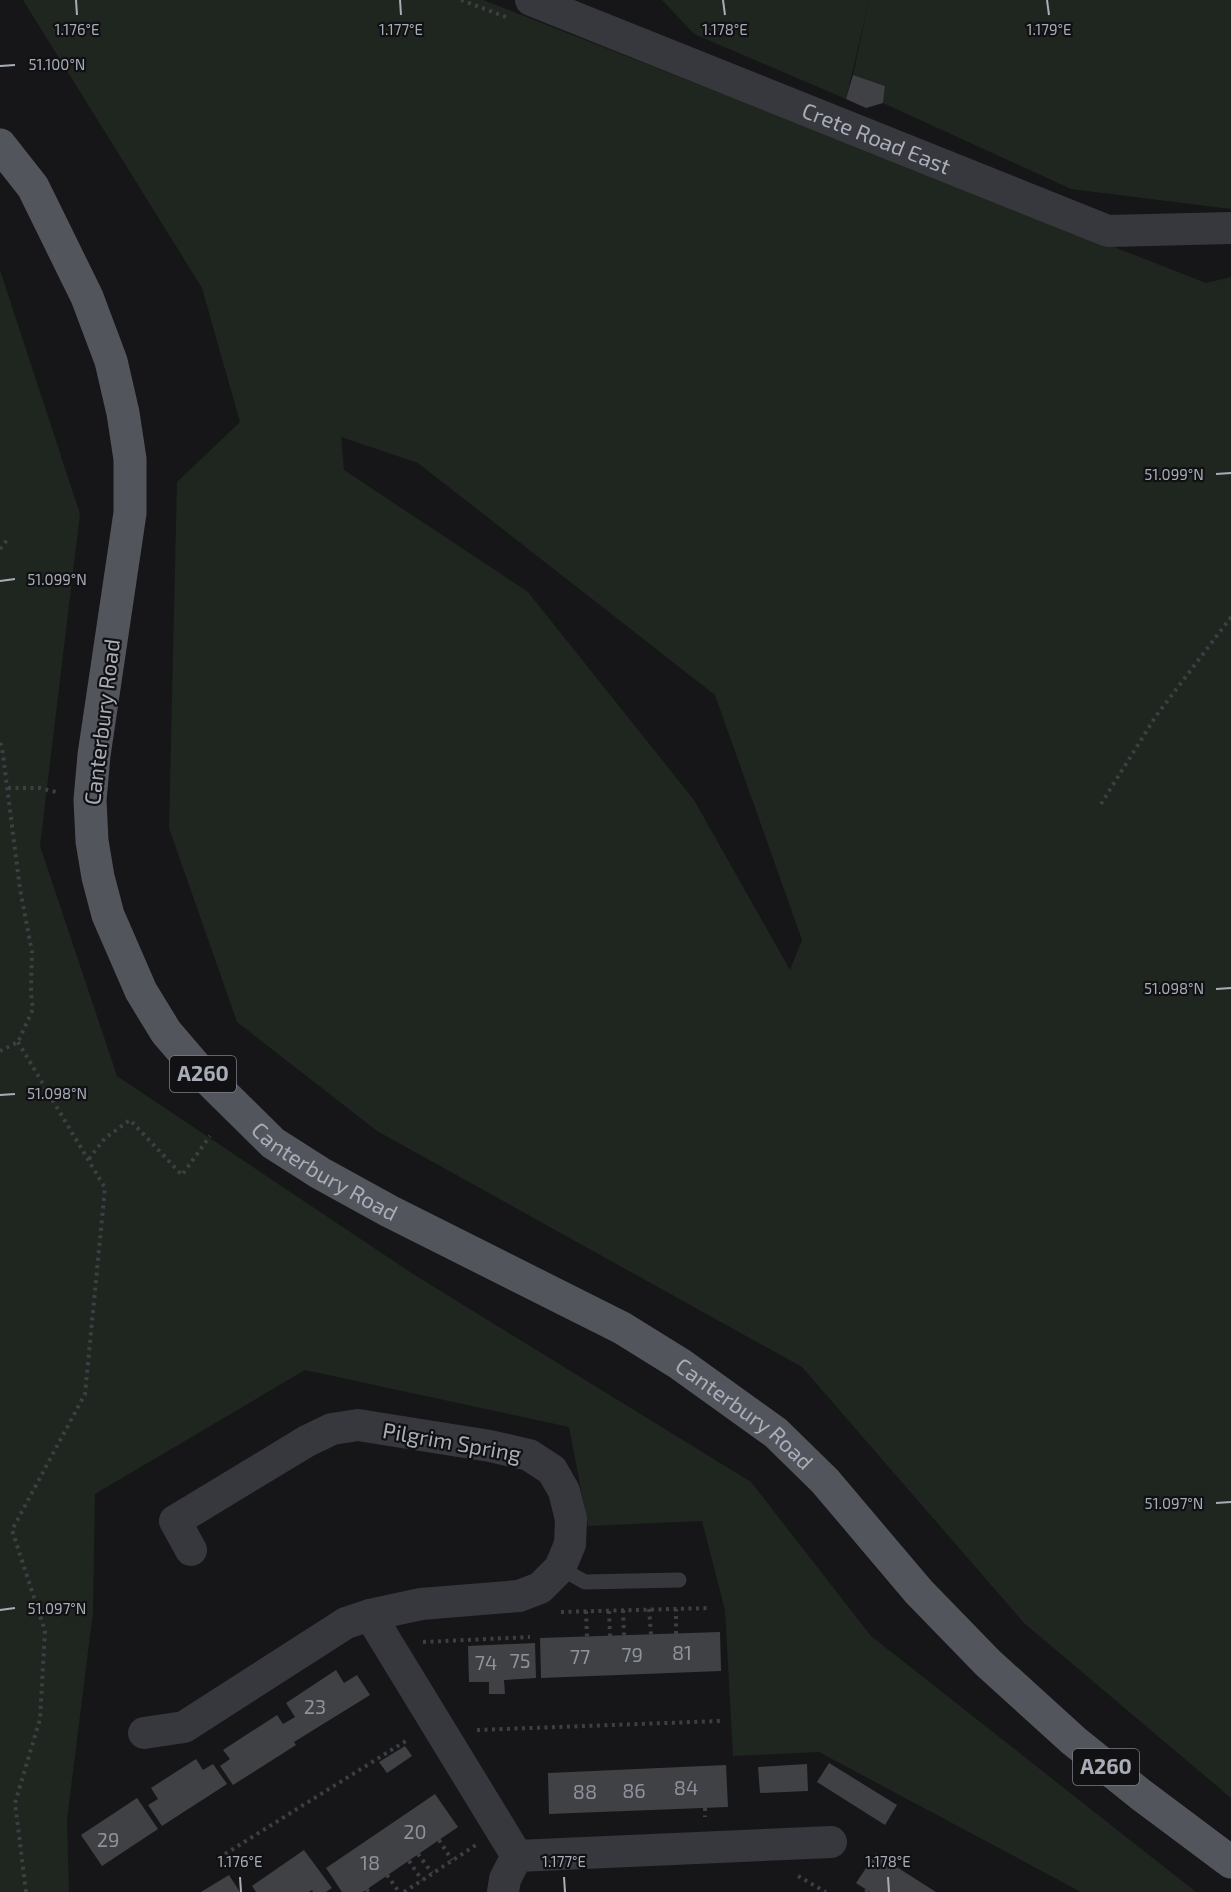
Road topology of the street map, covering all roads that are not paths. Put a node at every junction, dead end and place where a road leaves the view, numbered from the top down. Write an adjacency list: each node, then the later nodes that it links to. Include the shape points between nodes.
1 (531, 0): 3 (street, Crete Road East, via 1108,231)
2 (0, 144): 11 (main road, Canterbury Road / A260, via 33,187 87,297 111,361 123,413 130,459 130,513 94,755 92,841 108,915 141,991 166,1032 273,1143 388,1211 622,1328 776,1433 825,1481 919,1592 988,1663 1074,1741)
3 (1231, 228)
4 (190, 1550): 5 (street, Pilgrim Spring, via 175,1521 307,1441 333,1429 358,1425 529,1455 552,1470 564,1491 571,1519 570,1544)
5 (560, 1568): 6 (lane, via 585,1582); 7 (street, Pilgrim Spring, via 540,1588 519,1596 421,1604)
6 (679, 1580)
7 (370, 1615): 8 (street, Pilgrim Spring, via 346,1623 184,1727); 10 (street)
8 (144, 1733)
9 (831, 1842): 10 (street)
10 (517, 1856): 12 (street)
11 (1231, 1862)
12 (503, 1892)

